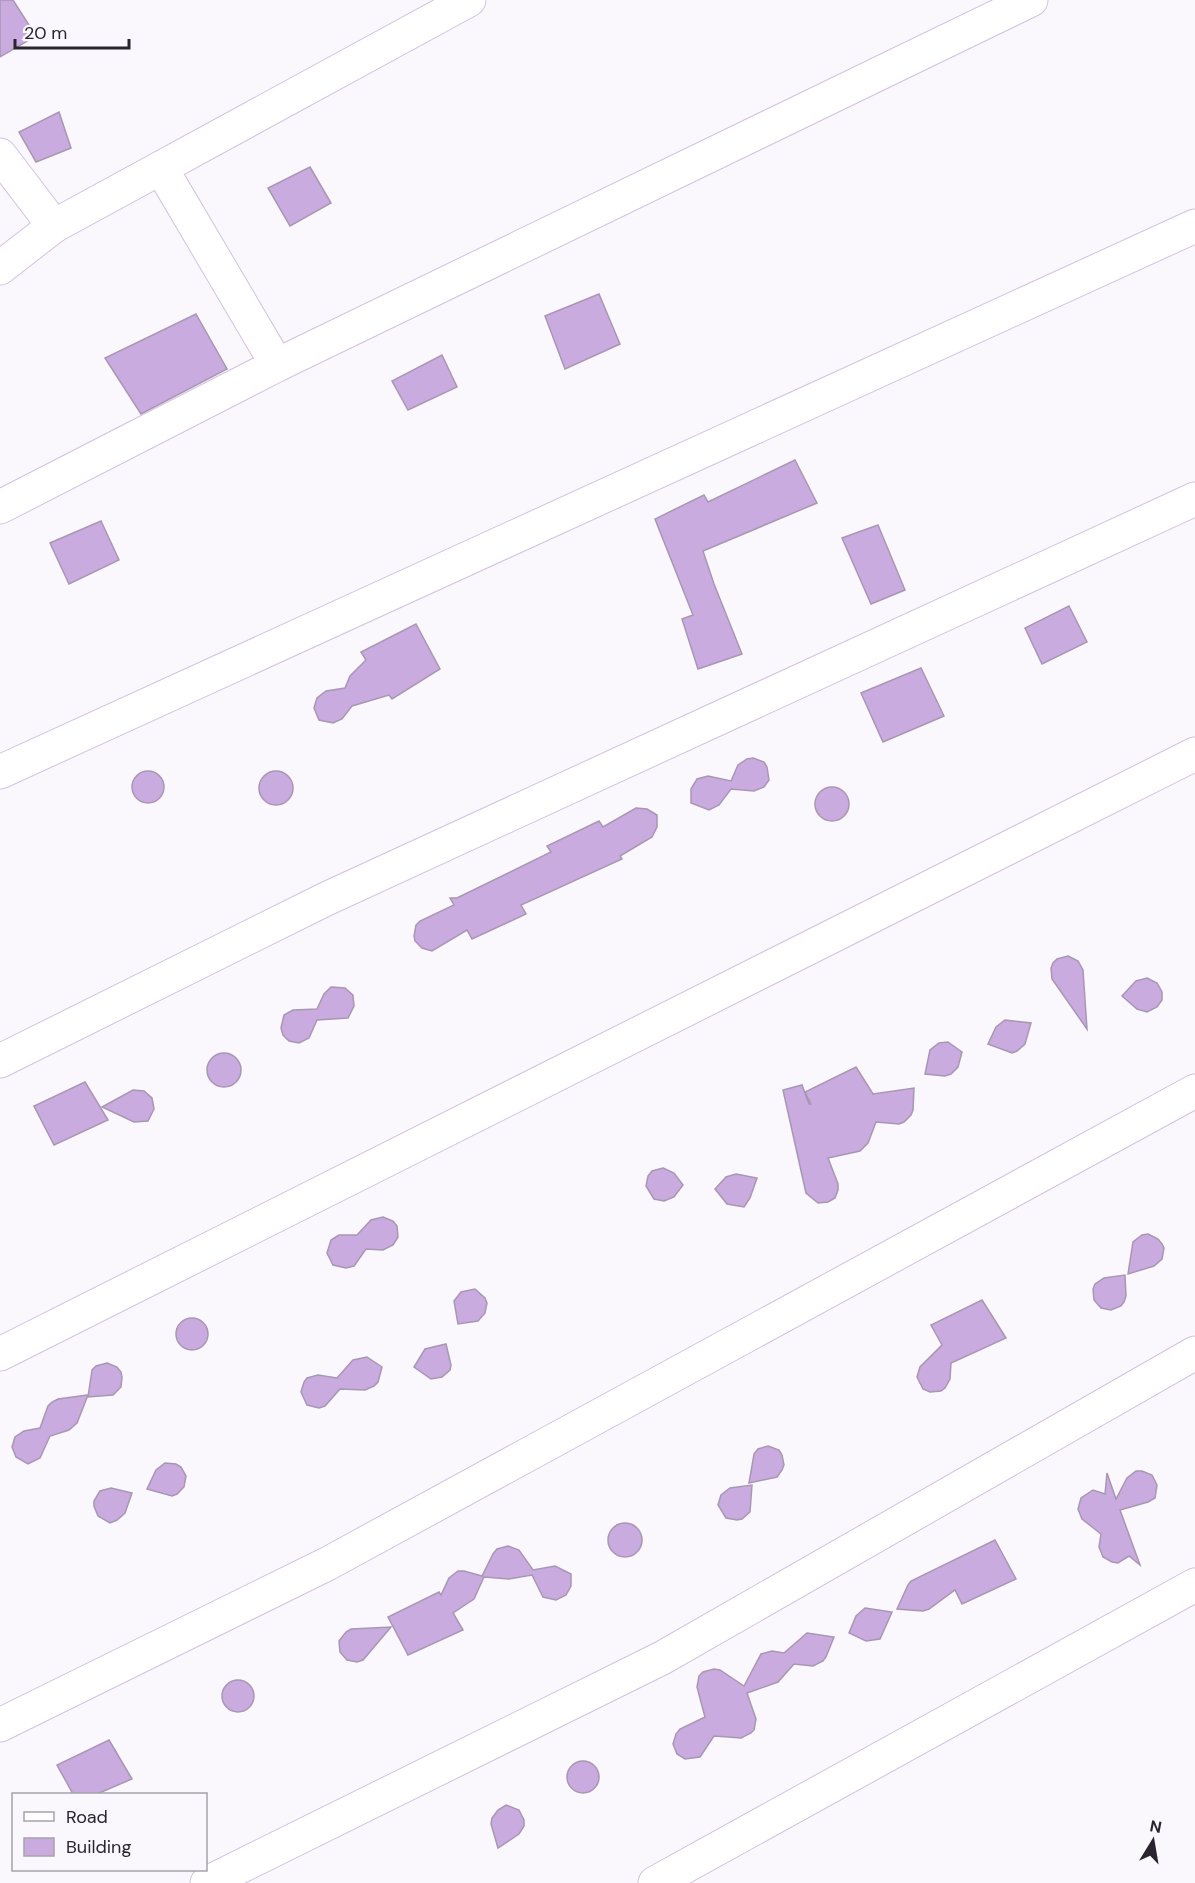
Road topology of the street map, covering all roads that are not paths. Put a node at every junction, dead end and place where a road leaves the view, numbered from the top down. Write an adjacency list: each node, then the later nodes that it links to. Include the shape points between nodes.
1 (469, 0): 4 (street)
2 (1031, 0): 8 (street)
3 (0, 155): 5 (street)
4 (161, 168): 5 (street); 8 (street)
5 (54, 226): 7 (street)
6 (1195, 226): 12 (street)
7 (0, 268)
8 (277, 365): 10 (street)
9 (1195, 499): 13 (street, via 326,899)
10 (0, 507)
11 (1195, 754): 16 (street)
12 (0, 772)
13 (0, 1061)
14 (1195, 1091): 18 (street, via 327,1564)
15 (1195, 1353): 19 (street, via 662,1658)
16 (0, 1354)
17 (1195, 1585): 20 (street)
18 (0, 1725)
19 (207, 1883)
20 (655, 1883)

